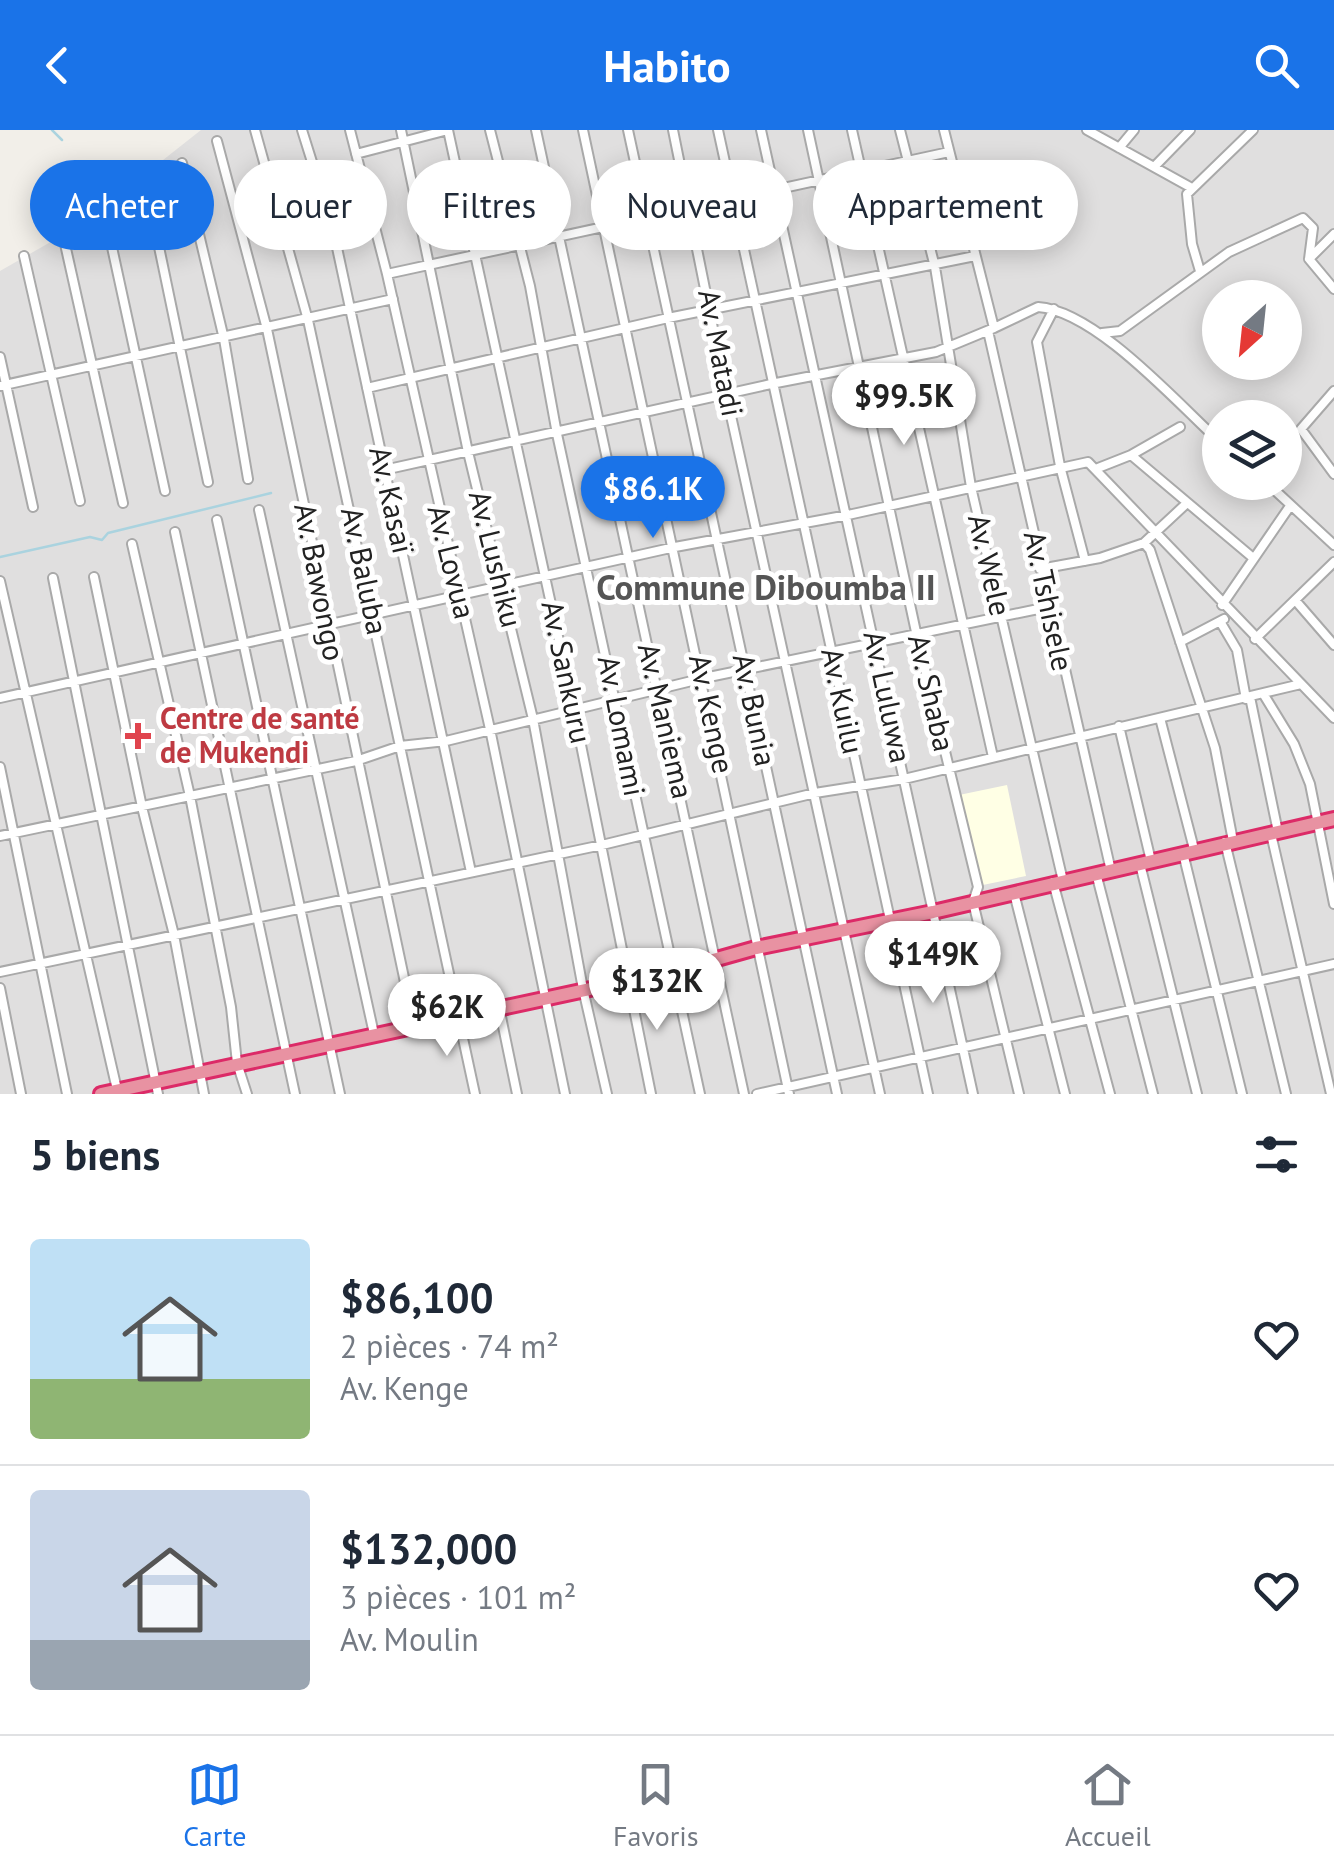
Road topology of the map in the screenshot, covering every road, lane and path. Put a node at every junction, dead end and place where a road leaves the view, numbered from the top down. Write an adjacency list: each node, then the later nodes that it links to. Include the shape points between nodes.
1 (256, 130): 73 (street, Av. Baluba)
2 (302, 130): 70 (street, Av. Kasaï)
3 (350, 130): 25 (street, Av. Lovua)
4 (401, 130): 22 (street, Av. Lushiku)
5 (448, 130): 22 (street); 55 (street, Av. Sankuru)
6 (490, 130): 26 (street, Av. Lomami)
7 (536, 130): 27 (street, Av. Maniema)
8 (583, 130): 36 (street, Av. Kenge)
9 (628, 130): 28 (street, Av. Bunia)
10 (673, 130): 29 (street, Av. Matadi)
11 (718, 130): 30 (street, Av. Kuilu)
12 (761, 130): 31 (street, Av. Luluwa)
13 (808, 130): 32 (street, Av. Shaba)
14 (852, 130): 33 (street)
15 (900, 130): 34 (street, Av. Wele)
16 (944, 130): 24 (street, Av. Tshisele)
17 (1087, 130): 23 (street)
18 (1134, 130): 23 (street)
19 (1190, 130): 37 (street)
20 (1253, 130): 38 (street)
21 (217, 141): 75 (street, Av. Bawongo)
22 (405, 143): 25 (street); 59 (street, Av. Lushiku)
23 (1119, 148): 37 (street)
24 (949, 152): 35 (street); 57 (street, Av. Tshisele)
25 (356, 154): 62 (street, Av. Lovua)
26 (497, 160)
27 (543, 160)
28 (635, 160)
29 (680, 160)
30 (725, 160)
31 (767, 160)
32 (815, 160)
33 (859, 160)
34 (907, 160)
35 (915, 160)
36 (591, 166)
37 (1154, 167): 38 (street)
38 (1190, 187): 61 (street)
39 (1334, 234): 58 (street)
40 (66, 250): 87 (street)
41 (112, 250): 84 (street)
42 (160, 250): 81 (street)
43 (203, 250): 78 (street)
44 (506, 250): 55 (street)
45 (519, 250): 80 (street, Av. Lomami)
46 (563, 250): 79 (street, Av. Maniema)
47 (610, 250): 74 (street, Av. Kenge)
48 (655, 250): 72 (street, Av. Bunia)
49 (700, 250): 71 (street, Av. Matadi)
50 (745, 250): 68 (street, Av. Kuilu)
51 (788, 250): 66 (street, Av. Luluwa)
52 (835, 250): 64 (street, Av. Shaba)
53 (880, 250): 63 (street)
54 (931, 250): 60 (street, Av. Wele)
55 (474, 255): 59 (street); 86 (street, Av. Sankuru)
56 (24, 256): 90 (street)
57 (976, 256): 60 (street); 76 (street, Av. Tshisele)
58 (1309, 259): 61 (street, via 1312,223 1303,218); 65 (street)
59 (432, 266): 62 (street); 88 (street, Av. Lushiku)
60 (935, 266): 63 (street); 82 (street, Av. Wele)
61 (1200, 271): 77 (street, via 1120,331)
62 (387, 274): 67 (street, Av. Lovua)
63 (886, 275): 64 (street); 85 (street)
64 (842, 285): 66 (street); 89 (street, Av. Shaba)
65 (1334, 289)
66 (799, 295): 68 (street); 92 (street, Av. Luluwa)
67 (393, 300): 70 (street); 91 (street, Av. Lovua)
68 (756, 302): 71 (street); 93 (street, Av. Kuilu)
69 (1054, 309): 76 (street, via 1032,308); 77 (street); 108 (street, via 1038,342)
70 (349, 310): 73 (street); 95 (street, Av. Kasaï)
71 (713, 311): 72 (street); 97 (street, Av. Matadi)
72 (668, 318): 74 (street); 98 (street, Av. Bunia)
73 (308, 320): 75 (street); 154 (street, Av. Baluba)
74 (626, 328): 79 (street); 99 (street, Av. Kenge)
75 (267, 329): 78 (street); 158 (street, Av. Bawongo)
76 (991, 330): 82 (street); 112 (street, Av. Tshisele)
77 (1101, 334): 101 (street)
78 (224, 339): 81 (street); 113 (street)
79 (582, 339): 80 (street); 100 (street, Av. Maniema)
80 (540, 347): 86 (street); 103 (street, Av. Lomami)
81 (181, 348): 84 (street); 114 (street)
82 (947, 350): 85 (street); 115 (street, Av. Wele)
83 (0, 357): 94 (street)
84 (133, 358): 87 (street); 116 (street)
85 (904, 359): 89 (street); 117 (street)
86 (496, 360): 88 (street); 104 (street, Av. Sankuru)
87 (94, 366): 90 (street); 120 (street)
88 (453, 367): 91 (street); 105 (street, Av. Lushiku)
89 (859, 369): 92 (street); 122 (street, Av. Shaba)
90 (50, 378): 94 (street); 119 (street)
91 (410, 378): 95 (street); 107 (street, Av. Lovua)
92 (816, 378): 93 (street); 126 (street, Av. Luluwa)
93 (771, 384): 97 (street); 128 (street, Av. Kuilu)
94 (3, 386): 124 (street)
95 (366, 388): 110 (street, Av. Kasaï)
96 (1334, 391): 111 (street, via 1301,429)
97 (726, 393): 98 (street); 129 (street, Av. Matadi)
98 (686, 404): 99 (street); 132 (street, Av. Bunia)
99 (644, 412): 100 (street); 136 (street, Av. Kenge)
100 (601, 424): 103 (street); 138 (street, Av. Maniema)
101 (1202, 426)
102 (1180, 427): 106 (street)
103 (556, 434): 104 (street); 141 (street, Av. Lomami)
104 (515, 440): 105 (street); 145 (street, Av. Sankuru)
105 (468, 452): 107 (street); 147 (street, Av. Lushiku)
106 (1130, 455): 109 (street); 121 (street)
107 (426, 458): 110 (street); 148 (street, Av. Lovua)
108 (1060, 466): 109 (street, via 1092,462); 112 (street); 139 (street)
109 (1098, 468): 130 (street)
110 (384, 470): 152 (street, Av. Kasaï)
111 (1334, 474)
112 (1022, 475): 115 (street); 142 (street, Av. Tshisele)
113 (248, 479)
114 (208, 482)
115 (972, 487): 117 (street); 155 (street, Av. Wele)
116 (165, 490)
117 (933, 496): 122 (street); 157 (street)
118 (1284, 500): 123 (street)
119 (80, 501)
120 (123, 503)
121 (1187, 503): 130 (street); 137 (street)
122 (888, 505): 126 (street); 159 (street, Av. Shaba)
123 (1290, 506): 135 (street); 137 (street)
124 (33, 507)
125 (259, 510): 160 (street)
126 (848, 515): 128 (street); 162 (street, Av. Luluwa)
127 (217, 520): 164 (street)
128 (802, 524): 129 (street); 167 (street, Av. Kuilu)
129 (758, 530): 132 (street); 168 (street, Av. Matadi)
130 (1155, 531): 133 (street); 150 (street)
131 (175, 532): 166 (street)
132 (715, 540): 136 (street); 170 (street, Av. Bunia)
133 (1144, 543): 139 (street); 163 (street)
134 (132, 544): 169 (street)
135 (1334, 545)
136 (674, 547): 138 (street); 172 (street, Av. Kenge)
137 (1252, 557): 150 (street)
138 (630, 560): 141 (street); 175 (street, Av. Maniema)
139 (1086, 561): 142 (street)
140 (1334, 562): 149 (street)
141 (588, 569): 145 (street); 180 (street, Av. Lomami)
142 (1040, 569): 151 (street, Av. Tshisele)
143 (94, 577): 171 (street)
144 (53, 578): 173 (street)
145 (546, 578): 147 (street); 181 (street, Av. Sankuru)
146 (0, 580): 176 (street)
147 (503, 588): 148 (street); 183 (street, Av. Lushiku)
148 (460, 598): 152 (street); 187 (street, Av. Lovua)
149 (1295, 600): 161 (street); 165 (street)
150 (1222, 605): 153 (street)
151 (1048, 607): 155 (street); 188 (street, Av. Tshisele)
152 (417, 608): 154 (street); 189 (street, Av. Kasaï)
153 (1231, 612): 156 (street); 161 (street)
154 (375, 616): 158 (street); 190 (street, Av. Baluba)
155 (1000, 616): 157 (street); 191 (street, Av. Wele)
156 (1220, 623): 163 (street); 179 (street, via 1237,650)
157 (960, 624): 159 (street); 192 (street)
158 (327, 626): 160 (street); 193 (street, Av. Bawongo)
159 (916, 632): 162 (street); 196 (street, Av. Shaba)
160 (286, 634): 164 (street); 195 (street)
161 (1255, 639): 174 (street)
162 (876, 642): 167 (street); 198 (street, Av. Luluwa)
163 (1180, 642): 182 (street)
164 (244, 644): 166 (street); 197 (street)
165 (1334, 645)
166 (202, 652): 169 (street); 199 (street)
167 (831, 652): 168 (street); 200 (street, Av. Kuilu)
168 (786, 660): 170 (street); 201 (street, Av. Matadi)
169 (159, 661): 171 (street); 202 (street)
170 (745, 670): 172 (street); 203 (street, Av. Bunia)
171 (112, 672): 173 (street); 204 (street)
172 (704, 678): 175 (street); 205 (street, Av. Kenge)
173 (71, 682): 176 (street); 206 (street)
174 (1301, 684): 177 (street); 185 (street)
175 (659, 691): 180 (street); 210 (street, Av. Maniema)
176 (28, 692): 178 (street); 209 (street)
177 (1264, 695): 179 (street); 208 (street, via 1298,751)
178 (0, 698)
179 (1248, 698): 182 (street); 212 (street)
180 (616, 701): 181 (street); 214 (street, Av. Lomami)
181 (574, 710): 183 (street); 216 (street, Av. Sankuru)
182 (1200, 710): 184 (street); 215 (street, via 1215,748)
183 (533, 718): 187 (street); 218 (street, Av. Lushiku)
184 (1160, 718): 186 (street); 217 (street)
185 (1334, 718)
186 (1119, 726): 188 (street); 220 (street)
187 (490, 728): 189 (street); 219 (street, Av. Lovua)
188 (1079, 738): 191 (street); 221 (street, Av. Tshisele)
189 (446, 740): 190 (street); 222 (street, Av. Kasaï)
190 (400, 746): 193 (street); 224 (street, Av. Baluba)
191 (1036, 748): 192 (street); 225 (street, Av. Wele)
192 (993, 758): 196 (street)
193 (356, 761): 195 (street); 226 (street, Av. Bawongo)
194 (0, 767): 211 (street)
195 (318, 768): 197 (street); 228 (street)
196 (948, 768): 198 (street); 229 (street, Av. Shaba, via 978,887)
197 (274, 776): 199 (street); 231 (street)
198 (904, 779): 200 (street); 232 (street, Av. Luluwa)
199 (231, 786): 202 (street); 233 (street)
200 (860, 786): 201 (street); 234 (street, Av. Kuilu)
201 (815, 794): 203 (street); 236 (street, Av. Matadi)
202 (190, 796): 204 (street); 235 (street)
203 (774, 804): 205 (street); 238 (street, Av. Bunia)
204 (142, 807): 206 (street); 237 (street)
205 (732, 812): 210 (street); 240 (street, Av. Kenge)
206 (102, 814): 209 (street); 239 (street)
207 (1334, 819): 208 (highway)
208 (1317, 820): 212 (highway); 230 (street)
209 (58, 824): 211 (street); 241 (street)
210 (688, 825): 214 (street); 242 (street, Av. Maniema)
211 (16, 832): 213 (street); 243 (street)
212 (1274, 833): 215 (highway); 245 (street)
213 (0, 836)
214 (643, 836): 216 (street); 246 (street, Av. Lomami)
215 (1229, 842): 217 (highway); 248 (street)
216 (602, 845): 218 (street); 249 (street, Av. Sankuru)
217 (1188, 851): 220 (highway); 252 (street)
218 (559, 854): 219 (street); 251 (street, Av. Lushiku)
219 (516, 862): 222 (street); 253 (street, Av. Lovua)
220 (1146, 862): 221 (highway); 254 (street)
221 (1112, 870): 223 (highway)
222 (471, 872): 224 (street)
223 (1096, 873): 225 (highway); 256 (street)
224 (430, 880): 226 (street); 257 (street, Av. Baluba)
225 (1058, 881): 227 (highway); 258 (street, Av. Wele)
226 (384, 890): 228 (street); 259 (street, Av. Bawongo)
227 (1014, 893): 229 (highway); 260 (street)
228 (345, 898): 231 (street); 261 (street)
229 (973, 902): 232 (highway); 262 (street, Av. Shaba)
230 (1334, 904)
231 (300, 908): 233 (street); 263 (street)
232 (933, 912): 234 (highway); 264 (street, Av. Luluwa)
233 (258, 917): 235 (street); 265 (street)
234 (890, 920): 236 (highway); 266 (street, Av. Kuilu)
235 (215, 926): 237 (street); 267 (street)
236 (845, 928): 238 (highway); 268 (street, Av. Matadi)
237 (174, 935): 239 (street); 269 (street)
238 (804, 938): 240 (highway); 270 (street, Av. Bunia)
239 (129, 946): 241 (street); 271 (street)
240 (756, 948): 242 (highway); 272 (street, Av. Kenge)
241 (87, 954): 243 (street); 273 (street)
242 (714, 960): 246 (highway); 287 (street, Av. Maniema)
243 (41, 962): 247 (street); 275 (street)
244 (1334, 964): 245 (street)
245 (1302, 970): 248 (street); 300 (street)
246 (674, 971): 249 (highway); 286 (street, Av. Lomami)
247 (0, 972)
248 (1260, 979): 252 (street); 299 (street)
249 (627, 980): 251 (highway); 285 (street, Av. Sankuru)
250 (0, 988): 274 (street)
251 (583, 989): 253 (highway); 284 (street, Av. Lushiku)
252 (1216, 990): 254 (street); 298 (street)
253 (543, 997): 255 (highway); 283 (street, Av. Lovua)
254 (1173, 999): 256 (street); 297 (street)
255 (499, 1007): 257 (highway); 282 (street)
256 (1134, 1008): 258 (street); 296 (street)
257 (457, 1015): 259 (highway); 281 (street, Av. Baluba)
258 (1090, 1017): 260 (street); 295 (street, Av. Wele)
259 (414, 1025): 261 (highway)
260 (1048, 1028): 262 (street); 294 (street)
261 (374, 1034): 263 (highway)
262 (1005, 1037): 264 (street); 293 (street, Av. Shaba)
263 (328, 1043): 265 (highway); 280 (street)
264 (962, 1047): 266 (street); 292 (street, Av. Luluwa)
265 (286, 1052): 267 (highway); 279 (street)
266 (919, 1057): 268 (street); 291 (street, Av. Kuilu)
267 (238, 1063): 269 (highway); 278 (street)
268 (874, 1065): 270 (street); 290 (street, Av. Matadi)
269 (199, 1071): 271 (highway); 277 (street)
270 (833, 1075): 272 (street); 289 (street, Av. Bunia)
271 (156, 1088): 273 (highway)
272 (788, 1090): 288 (street)
273 (118, 1092): 276 (highway)
274 (22, 1094)
275 (67, 1094)
276 (100, 1094)
277 (204, 1094)
278 (247, 1094)
279 (295, 1094)
280 (340, 1094)
281 (474, 1094)
282 (517, 1094)
283 (565, 1094)
284 (608, 1094)
285 (651, 1094)
286 (700, 1094)
287 (744, 1094)
288 (757, 1094)
289 (837, 1094)
290 (880, 1094)
291 (928, 1094)
292 (973, 1094)
293 (1018, 1094)
294 (1065, 1094)
295 (1110, 1094)
296 (1153, 1094)
297 (1197, 1094)
298 (1242, 1094)
299 (1286, 1094)
300 (1331, 1094)

